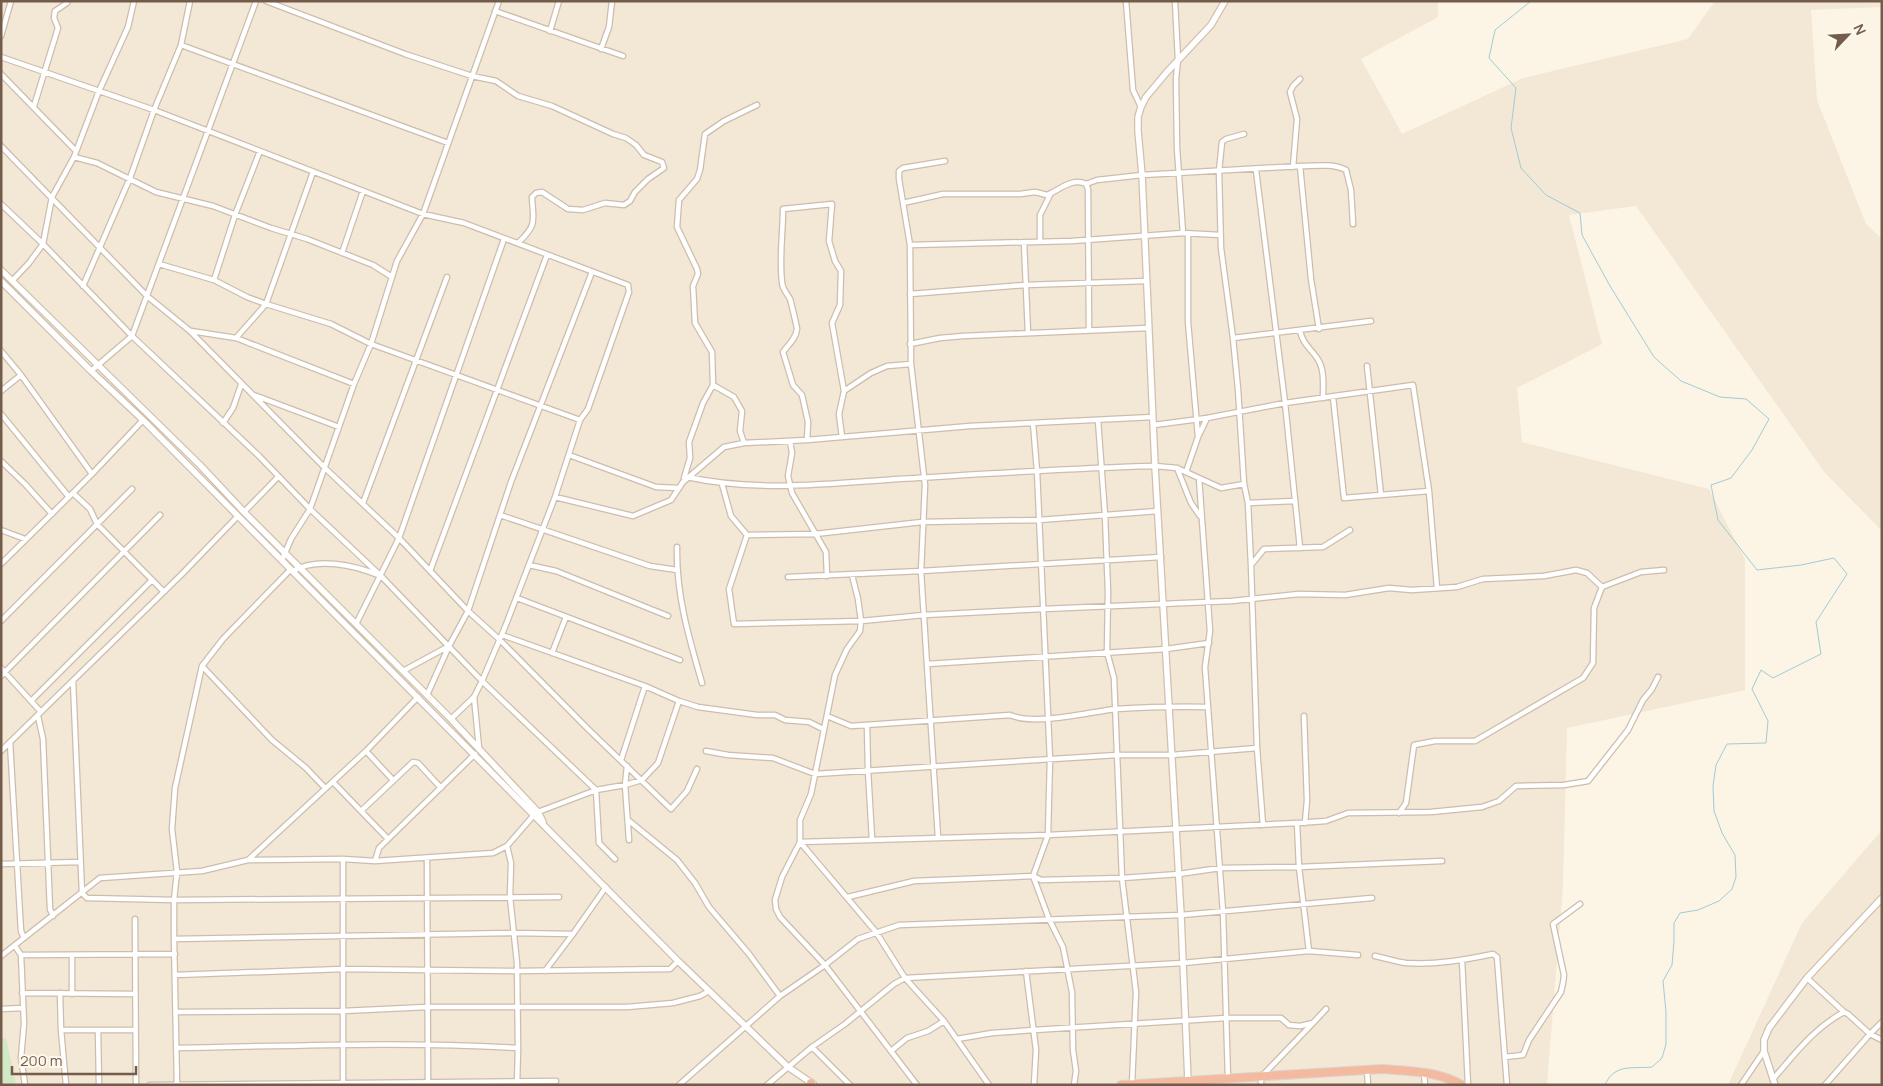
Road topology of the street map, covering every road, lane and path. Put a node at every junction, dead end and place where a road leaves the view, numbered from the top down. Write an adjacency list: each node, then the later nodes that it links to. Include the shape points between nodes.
1 (11, 1): 15 (street)
2 (62, 1): 22 (street, via 66,3 55,11 58,28)
3 (134, 1): 26 (street, via 128,27)
4 (190, 1): 16 (street)
5 (256, 1): 21 (street)
6 (266, 1): 24 (street, via 404,54)
7 (499, 1): 13 (street)
8 (559, 1): 14 (street)
9 (612, 1): 17 (street, via 609,28)
10 (1126, 1): 29 (street, via 1134,90)
11 (1175, 1): 20 (street)
12 (1225, 1): 20 (main road, via 1211,25)
13 (495, 11): 14 (street); 24 (street)
14 (550, 31): 17 (street)
15 (1, 36)
16 (181, 45): 21 (street); 30 (street)
17 (601, 48): 18 (street)
18 (623, 56)
19 (1, 57): 22 (street)
20 (1178, 60): 29 (main road); 44 (street)
21 (232, 63): 31 (street); 33 (street)
22 (45, 73): 26 (street); 28 (street)
23 (1, 74): 28 (street)
24 (472, 76): 33 (street); 65 (street, via 496,81 518,96 552,106 626,138 644,155 662,162 664,168 648,179 624,204 605,203 583,210 568,209 542,192 536,193 532,197 532,226)
25 (1300, 79): 40 (street, via 1290,92 1297,119)
26 (99, 91): 30 (street); 35 (street)
27 (757, 105): 111 (street, via 705,134 700,170 679,200 677,227 697,269 693,286 695,323 712,352)
28 (34, 106): 35 (street)
29 (1141, 106): 45 (main road, via 1138,131)
30 (154, 110): 31 (street); 46 (street)
31 (207, 131): 36 (street); 51 (street)
32 (1244, 134): 42 (street, via 1222,142)
33 (448, 143): 55 (street)
34 (1, 146): 50 (street)
35 (76, 151): 37 (street)
36 (260, 151): 43 (street); 54 (street)
37 (74, 157): 46 (street); 50 (street)
38 (945, 161): 52 (street, via 899,171)
39 (1300, 166): 40 (street); 56 (street, via 1341,167 1346,170); 90 (street)
40 (1293, 167): 41 (street)
41 (1256, 170): 42 (street); 95 (street)
42 (1219, 171): 44 (street); 59 (street)
43 (313, 172): 48 (street); 57 (street)
44 (1179, 173): 45 (street); 58 (street)
45 (1142, 175): 47 (street); 60 (main road)
46 (130, 178): 51 (street, via 156,192); 68 (street)
47 (1086, 184): 49 (street, via 1065,185); 62 (street)
48 (363, 191): 55 (street); 69 (street)
49 (1051, 194): 52 (street, via 943,194); 64 (street, via 1040,215)
50 (52, 197): 66 (street); 68 (street)
51 (182, 200): 54 (street); 71 (street)
52 (903, 203): 67 (street)
53 (1, 204): 66 (street)
54 (235, 214): 57 (street); 76 (street)
55 (422, 214): 61 (street, via 464,223); 74 (street)
56 (1353, 224)
57 (291, 234): 69 (street); 87 (street)
58 (1186, 234): 59 (street); 60 (street); 126 (street, via 1188,322)
59 (1220, 235): 98 (street)
60 (1144, 236): 62 (street); 79 (main road)
61 (504, 239): 65 (street); 107 (street)
62 (1089, 239): 64 (street); 80 (street)
63 (1024, 242): 64 (street); 67 (street); 83 (street)
64 (1040, 242)
65 (518, 243): 70 (street)
66 (43, 244): 78 (street); 82 (street)
67 (910, 245): 85 (street)
68 (99, 246): 82 (street); 86 (street)
69 (342, 252): 74 (street)
70 (547, 255): 73 (street); 112 (street)
71 (159, 264): 76 (street); 86 (street)
72 (1, 270): 78 (main road)
73 (592, 272): 120 (street); 128 (street, via 628,285 629,292 588,409)
74 (392, 277): 99 (street)
75 (447, 277): 102 (street)
76 (214, 280): 87 (street)
77 (1, 281): 81 (main road)
78 (12, 281): 104 (main road)
79 (1147, 281): 80 (street); 89 (main road)
80 (1089, 283): 83 (street); 91 (street)
81 (7, 286): 84 (street); 106 (main road)
82 (83, 286): 96 (street)
83 (1025, 286): 85 (street); 94 (street)
84 (1, 292)
85 (910, 294): 100 (street)
86 (147, 296): 92 (street); 96 (street)
87 (266, 304): 97 (street); 99 (street, via 331,324)
88 (1371, 321): 90 (street)
89 (1148, 328): 91 (street); 124 (main road)
90 (1319, 329): 93 (street)
91 (1089, 330): 94 (street)
92 (190, 331): 97 (street); 110 (street)
93 (1300, 331): 95 (street); 118 (street, via 1305,345 1321,364)
94 (1028, 333): 100 (street, via 940,338)
95 (1275, 334): 98 (street); 119 (street)
96 (132, 336): 104 (street); 130 (street)
97 (236, 338): 109 (street)
98 (1233, 338): 121 (street)
99 (371, 344): 102 (street); 109 (street)
100 (910, 344): 103 (street)
101 (1, 351): 108 (street)
102 (415, 359): 107 (street); 163 (street)
103 (911, 364): 114 (street, via 887,366); 134 (street)
104 (97, 366): 106 (street); 123 (main road)
105 (1367, 366): 115 (street)
106 (91, 371): 127 (main road)
107 (457, 373): 112 (street); 182 (street)
108 (21, 375): 113 (street); 148 (street)
109 (354, 384): 133 (street)
110 (241, 385): 116 (street); 130 (street, via 233,408)
111 (713, 385): 139 (street, via 734,397 742,411 740,430); 152 (street, via 689,442)
112 (498, 388): 120 (street); 199 (street)
113 (1, 391)
114 (844, 391): 135 (street, via 839,414); 137 (street, via 832,324 840,305 841,271 829,241 832,204 783,209 782,285 797,328 794,339 783,352 794,385 802,396 808,422)
115 (1371, 391): 117 (street); 158 (street, via 1413,386); 160 (street)
116 (253, 395): 133 (street); 145 (street)
117 (1333, 396): 118 (street); 160 (street, via 1344,498)
118 (1323, 398): 119 (street)
119 (1285, 403): 121 (street); 162 (street)
120 (540, 406): 128 (street); 170 (street)
121 (1240, 410): 125 (street); 154 (street)
122 (1, 414): 159 (street)
123 (148, 414): 127 (main road); 167 (main road)
124 (1153, 418): 129 (street); 132 (main road)
125 (1207, 418): 126 (street); 136 (street)
126 (1197, 419): 132 (street); 136 (street)
127 (143, 420): 148 (street); 172 (main road)
128 (580, 420): 140 (street)
129 (1098, 420): 131 (street); 143 (street)
130 (223, 423): 149 (street)
131 (1033, 423): 134 (street); 146 (street)
132 (1154, 425): 142 (main road)
133 (340, 428): 145 (street)
134 (917, 429): 135 (street); 150 (street)
135 (842, 437): 137 (street)
136 (1198, 437): 147 (street)
137 (807, 440): 138 (street)
138 (790, 441): 139 (street); 155 (street)
139 (744, 443): 152 (street, via 724,447)
140 (569, 455): 156 (street, via 656,487); 161 (street)
141 (1, 461): 168 (street)
142 (1156, 466): 143 (street); 144 (street); 166 (main road)
143 (1102, 467): 146 (street); 171 (street)
144 (1177, 468): 147 (street); 173 (street, via 1191,503)
145 (326, 469): 163 (street); 165 (street)
146 (1038, 471): 150 (street); 174 (street)
147 (1186, 472): 151 (street)
148 (92, 474): 159 (street)
149 (278, 477): 165 (street); 167 (street)
150 (923, 477): 155 (street); 175 (street)
151 (1199, 478): 154 (street, via 1222,488); 173 (street)
152 (686, 479): 153 (street); 156 (street)
153 (722, 484): 155 (street); 180 (street, via 731,516)
154 (1244, 484): 164 (street)
155 (790, 486): 181 (street)
156 (679, 488): 161 (street, via 671,500 633,516)
157 (132, 489): 176 (street)
158 (1430, 491): 160 (street); 207 (street)
159 (71, 495): 168 (street); 176 (street, via 90,509)
160 (1381, 495)
161 (555, 497): 177 (street)
162 (1295, 501): 164 (street); 185 (street)
163 (363, 503): 182 (street)
164 (1248, 503): 194 (street)
165 (310, 509): 187 (street); 202 (street)
166 (1158, 511): 171 (street); 188 (main road)
167 (244, 512): 187 (main road)
168 (52, 514): 183 (street)
169 (160, 515): 186 (street)
170 (500, 515): 177 (street); 215 (street)
171 (1105, 515): 174 (street); 190 (street)
172 (237, 517): 189 (main road); 208 (street)
173 (1202, 519): 211 (street)
174 (1039, 520): 175 (street); 192 (street)
175 (922, 522): 181 (street); 200 (street)
176 (98, 524): 186 (street); 219 (street)
177 (543, 529): 193 (street); 197 (street, via 650,566)
178 (1, 530): 183 (street)
179 (1350, 530): 185 (street, via 1323,547)
180 (747, 534): 181 (street); 220 (street, via 729,589 734,624)
181 (815, 534): 203 (street, via 826,552)
182 (399, 538): 199 (street); 202 (street)
183 (25, 540): 191 (street)
184 (677, 547): 197 (street)
185 (1300, 548): 194 (street, via 1264,550)
186 (125, 552): 205 (street); 233 (street)
187 (286, 553): 189 (street); 195 (main road)
188 (1161, 557): 190 (street); 212 (main road)
189 (282, 560): 196 (main road)
190 (1106, 560): 192 (street); 213 (street)
191 (1, 564)
192 (1041, 564): 200 (street); 214 (street)
193 (529, 565): 209 (street); 217 (street, via 556,571)
194 (1251, 565): 210 (street)
195 (300, 567): 196 (street); 202 (street, via 322,564 359,567); 221 (main road)
196 (292, 570): 231 (street); 240 (main road)
197 (677, 570): 237 (street, via 683,618)
198 (1664, 570): 206 (street, via 1641,572)
199 (430, 571): 215 (street)
200 (921, 571): 201 (street); 216 (street)
201 (852, 575): 203 (street); 220 (street)
202 (381, 576): 221 (street); 224 (street)
203 (827, 576): 204 (street)
204 (788, 577)
205 (152, 580): 208 (street); 242 (street)
206 (1602, 587): 207 (street, via 1587,573 1576,570 1544,576 1483,579); 280 (street, via 1594,608 1593,663 1583,678 1475,741 1435,741 1414,745 1406,803)
207 (1437, 588): 210 (street, via 1389,588 1345,595 1299,594)
208 (163, 591): 236 (street)
209 (517, 598): 218 (street); 222 (street)
210 (1251, 599): 211 (street); 257 (street)
211 (1208, 602): 212 (street); 223 (street)
212 (1163, 604): 213 (street); 225 (main road)
213 (1108, 607): 214 (street); 226 (street)
214 (1043, 608): 216 (street); 228 (street)
215 (468, 610): 222 (street); 224 (street)
216 (924, 615): 220 (street); 230 (street)
217 (668, 616)
218 (566, 617): 227 (street); 229 (street)
219 (1, 621)
220 (861, 621): 248 (street, via 860,631 835,675)
221 (356, 624): 232 (main road)
222 (501, 637): 227 (street); 235 (street); 266 (street)
223 (1209, 643): 225 (street); 245 (street, via 1206,667)
224 (449, 646): 232 (street); 235 (street); 239 (street)
225 (1166, 649): 226 (street); 244 (main road)
226 (1107, 652): 228 (street); 246 (street, via 1114,678)
227 (552, 653): 238 (street)
228 (1046, 656): 230 (street); 250 (street)
229 (680, 660)
230 (928, 664): 252 (street)
231 (202, 666): 276 (street, via 272,740); 308 (street, via 175,788 172,829)
232 (402, 671): 239 (main road)
233 (3, 672): 242 (street)
234 (1658, 677): 280 (street, via 1628,730 1588,781 1516,786 1499,801 1482,807)
235 (482, 681): 241 (street); 278 (street)
236 (73, 682): 247 (street); 302 (street)
237 (702, 684)
238 (645, 686): 243 (street); 266 (street)
239 (427, 695): 251 (main road)
240 (418, 697): 259 (street); 262 (main road)
241 (474, 697): 251 (street); 256 (street)
242 (31, 700): 247 (street)
243 (679, 701): 254 (street, via 700,707 775,715 785,720 809,722); 273 (street, via 658,763)
244 (1169, 706): 245 (street); 246 (street); 263 (main road)
245 (1208, 707): 261 (street)
246 (1115, 709): 250 (street); 264 (street)
247 (40, 714): 255 (street); 304 (street)
248 (827, 716): 253 (street, via 850,726); 254 (street)
249 (1304, 716): 283 (street)
250 (1047, 718): 252 (street, via 950,718); 265 (street)
251 (451, 719): 256 (main road)
252 (930, 722): 253 (street); 268 (street)
253 (867, 725): 270 (street)
254 (823, 729): 271 (street)
255 (10, 742): 258 (street); 303 (street)
256 (479, 748): 281 (main road)
257 (1257, 748): 261 (street); 285 (street)
258 (1, 751)
259 (366, 751): 272 (street); 274 (street)
260 (706, 751): 271 (street, via 773,758)
261 (1211, 752): 263 (street); 286 (street)
262 (475, 754): 277 (street); 281 (main road)
263 (1172, 754): 264 (street); 287 (main road)
264 (1117, 755): 265 (street); 288 (street)
265 (1050, 759): 268 (street); 289 (street)
266 (621, 760): 267 (street)
267 (627, 766): 273 (street); 275 (street)
268 (934, 766): 270 (street); 290 (street)
269 (697, 769): 273 (street, via 687,791 671,809)
270 (868, 770): 271 (street); 292 (street)
271 (815, 774): 294 (street, via 800,820)
272 (393, 780): 277 (street, via 413,762 418,763); 279 (street)
273 (642, 780): 275 (street)
274 (333, 782): 276 (street); 279 (street)
275 (626, 785): 278 (street); 282 (street)
276 (325, 788): 299 (street)
277 (441, 788): 291 (street)
278 (596, 790): 281 (street); 298 (street, via 599,843)
279 (361, 811): 291 (street)
280 (1399, 813): 283 (street, via 1348,813 1326,821)
281 (535, 814): 295 (street); 312 (main road)
282 (628, 820): 293 (street); 366 (street, via 677,860 709,907)
283 (1305, 823): 284 (street)
284 (1297, 824): 285 (street); 306 (street)
285 (1263, 825): 286 (street)
286 (1216, 826): 287 (street); 307 (street)
287 (1176, 829): 288 (street); 309 (main road)
288 (1120, 832): 289 (street); 311 (street)
289 (1048, 835): 290 (street); 310 (street)
290 (938, 837): 292 (street)
291 (388, 839): 300 (street, via 379,848)
292 (872, 839): 294 (street)
293 (629, 840)
294 (800, 842): 316 (street); 351 (street, via 782,877 775,900 776,909)
295 (507, 846): 297 (street, via 493,853); 314 (street, via 511,863)
296 (343, 858): 299 (street); 300 (street); 319 (street)
297 (427, 858): 300 (street); 320 (street)
298 (614, 859)
299 (248, 860): 308 (street, via 202,871)
300 (375, 861)
301 (1442, 861): 306 (street)
302 (80, 862): 304 (street); 313 (street)
303 (18, 863): 304 (street); 305 (street); 335 (street)
304 (48, 863): 326 (street)
305 (1, 864)
306 (1299, 867): 307 (street); 322 (street)
307 (1220, 868): 309 (street); 324 (street)
308 (177, 872): 313 (street, via 100,878); 321 (street)
309 (1179, 874): 311 (street); 325 (main road)
310 (1033, 876): 311 (street, via 1041,880); 316 (street, via 914,881); 329 (street)
311 (1122, 878): 327 (street)
312 (606, 887): 333 (street); 348 (main road)
313 (82, 893): 321 (street, via 87,898); 326 (street)
314 (510, 897): 315 (street); 320 (street); 331 (street)
315 (559, 897)
316 (848, 897): 330 (street)
317 (1372, 898): 322 (street)
318 (1882, 898): 360 (main road)
319 (342, 899): 320 (street); 321 (street); 334 (street)
320 (426, 899): 332 (street)
321 (174, 900): 336 (street)
322 (1304, 904): 324 (street); 338 (street)
323 (1580, 904): 398 (street, via 1552,924 1564,975 1561,992 1523,1055)
324 (1223, 912): 325 (street); 346 (street)
325 (1181, 915): 327 (street); 349 (main road)
326 (53, 916): 335 (street)
327 (1127, 918): 329 (street); 350 (street)
328 (135, 919): 339 (street)
329 (1049, 919): 330 (street, via 899,925); 353 (street, via 1063,947)
330 (876, 932): 351 (street, via 858,939); 359 (street)
331 (513, 933): 332 (street); 333 (street); 355 (street)
332 (428, 934): 334 (street); 354 (street)
333 (573, 934): 356 (street)
334 (342, 935): 336 (street); 352 (street)
335 (24, 938): 337 (street)
336 (174, 938): 340 (street)
337 (15, 946): 341 (street); 344 (street)
338 (1309, 951): 343 (street); 346 (street)
339 (135, 954): 340 (street); 342 (street); 365 (street)
340 (175, 954): 358 (street)
341 (21, 955): 342 (street); 362 (street)
342 (72, 955): 364 (street)
343 (1358, 955)
344 (1, 956)
345 (1375, 956): 347 (street, via 1404,963)
346 (1224, 959): 349 (street); 376 (street)
347 (1462, 960): 398 (street, via 1493,954 1497,957); 429 (street)
348 (678, 961): 356 (street, via 670,969); 361 (main road)
349 (1183, 962): 350 (street); 378 (main road)
350 (1132, 964): 353 (street); 381 (street, via 1136,992)
351 (825, 965): 366 (street); 373 (street)
352 (342, 969): 354 (street); 358 (street); 372 (street)
353 (1067, 969): 357 (street); 383 (street, via 1072,992)
354 (427, 971): 355 (street); 367 (street)
355 (517, 971): 356 (street); 369 (street)
356 (544, 971)
357 (1026, 971): 359 (street); 387 (street)
358 (176, 975): 374 (street)
359 (905, 978): 373 (street); 377 (street)
360 (1807, 978): 375 (street); 397 (main road, via 1769,1028)
361 (708, 991): 369 (street, via 673,1003 641,1006); 382 (main road)
362 (22, 993): 363 (street); 368 (street)
363 (60, 993): 364 (street); 384 (street)
364 (72, 994): 365 (street)
365 (135, 994): 386 (street)
366 (780, 996): 382 (street)
367 (427, 1007): 369 (street); 372 (street); 392 (street)
368 (23, 1008): 370 (street); 413 (street, via 21,1058)
369 (517, 1008): 395 (street)
370 (1, 1009)
371 (1326, 1009): 380 (street)
372 (343, 1010): 374 (street); 391 (street)
373 (861, 1011): 393 (street); 396 (street)
374 (176, 1012): 394 (street)
375 (1844, 1012): 388 (street); 405 (street, via 1804,1044)
376 (1226, 1018): 378 (street); 380 (street, via 1281,1018 1294,1026); 402 (street)
377 (944, 1021): 389 (street); 396 (street, via 907,1038)
378 (1185, 1022): 381 (street); 408 (main road)
379 (1882, 1022): 388 (street)
380 (1313, 1023): 404 (street)
381 (1134, 1024): 383 (street); 412 (street)
382 (745, 1027): 399 (main road); 418 (street)
383 (1072, 1027): 387 (street); 424 (street)
384 (61, 1030): 385 (street); 414 (street)
385 (98, 1030): 386 (street); 415 (street)
386 (134, 1030): 416 (street)
387 (1034, 1030): 389 (street); 423 (street)
388 (1870, 1034): 390 (street); 432 (street)
389 (957, 1039): 422 (street)
390 (1882, 1040)
391 (343, 1045): 392 (street); 394 (street); 410 (street)
392 (428, 1046): 395 (street); 406 (street)
393 (812, 1047): 399 (street); 420 (street)
394 (177, 1048): 409 (street)
395 (518, 1048): 407 (street)
396 (891, 1051): 421 (street)
397 (1764, 1051): 405 (main road); 431 (street)
398 (1505, 1057): 430 (street)
399 (788, 1067): 411 (main road); 419 (street)
400 (1367, 1070): 401 (highway); 404 (highway); 426 (street)
401 (1423, 1071): 427 (street); 428 (highway)
402 (1228, 1078): 404 (highway); 408 (highway)
403 (556, 1081): 407 (street)
404 (1261, 1081)
405 (1774, 1082)
406 (428, 1083): 407 (street); 410 (street)
407 (517, 1083)
408 (1188, 1083): 412 (highway)
409 (177, 1084): 410 (street); 417 (street)
410 (343, 1084)
411 (812, 1084)
412 (1132, 1084): 425 (highway)
413 (25, 1085)
414 (66, 1085)
415 (99, 1085)
416 (136, 1085)
417 (150, 1085)
418 (679, 1085)
419 (767, 1085)
420 (850, 1085)
421 (917, 1085)
422 (989, 1085)
423 (1034, 1085)
424 (1074, 1085)
425 (1121, 1085)
426 (1368, 1085)
427 (1425, 1085)
428 (1462, 1085)
429 (1468, 1085)
430 (1507, 1085)
431 (1741, 1085)
432 (1825, 1085)

